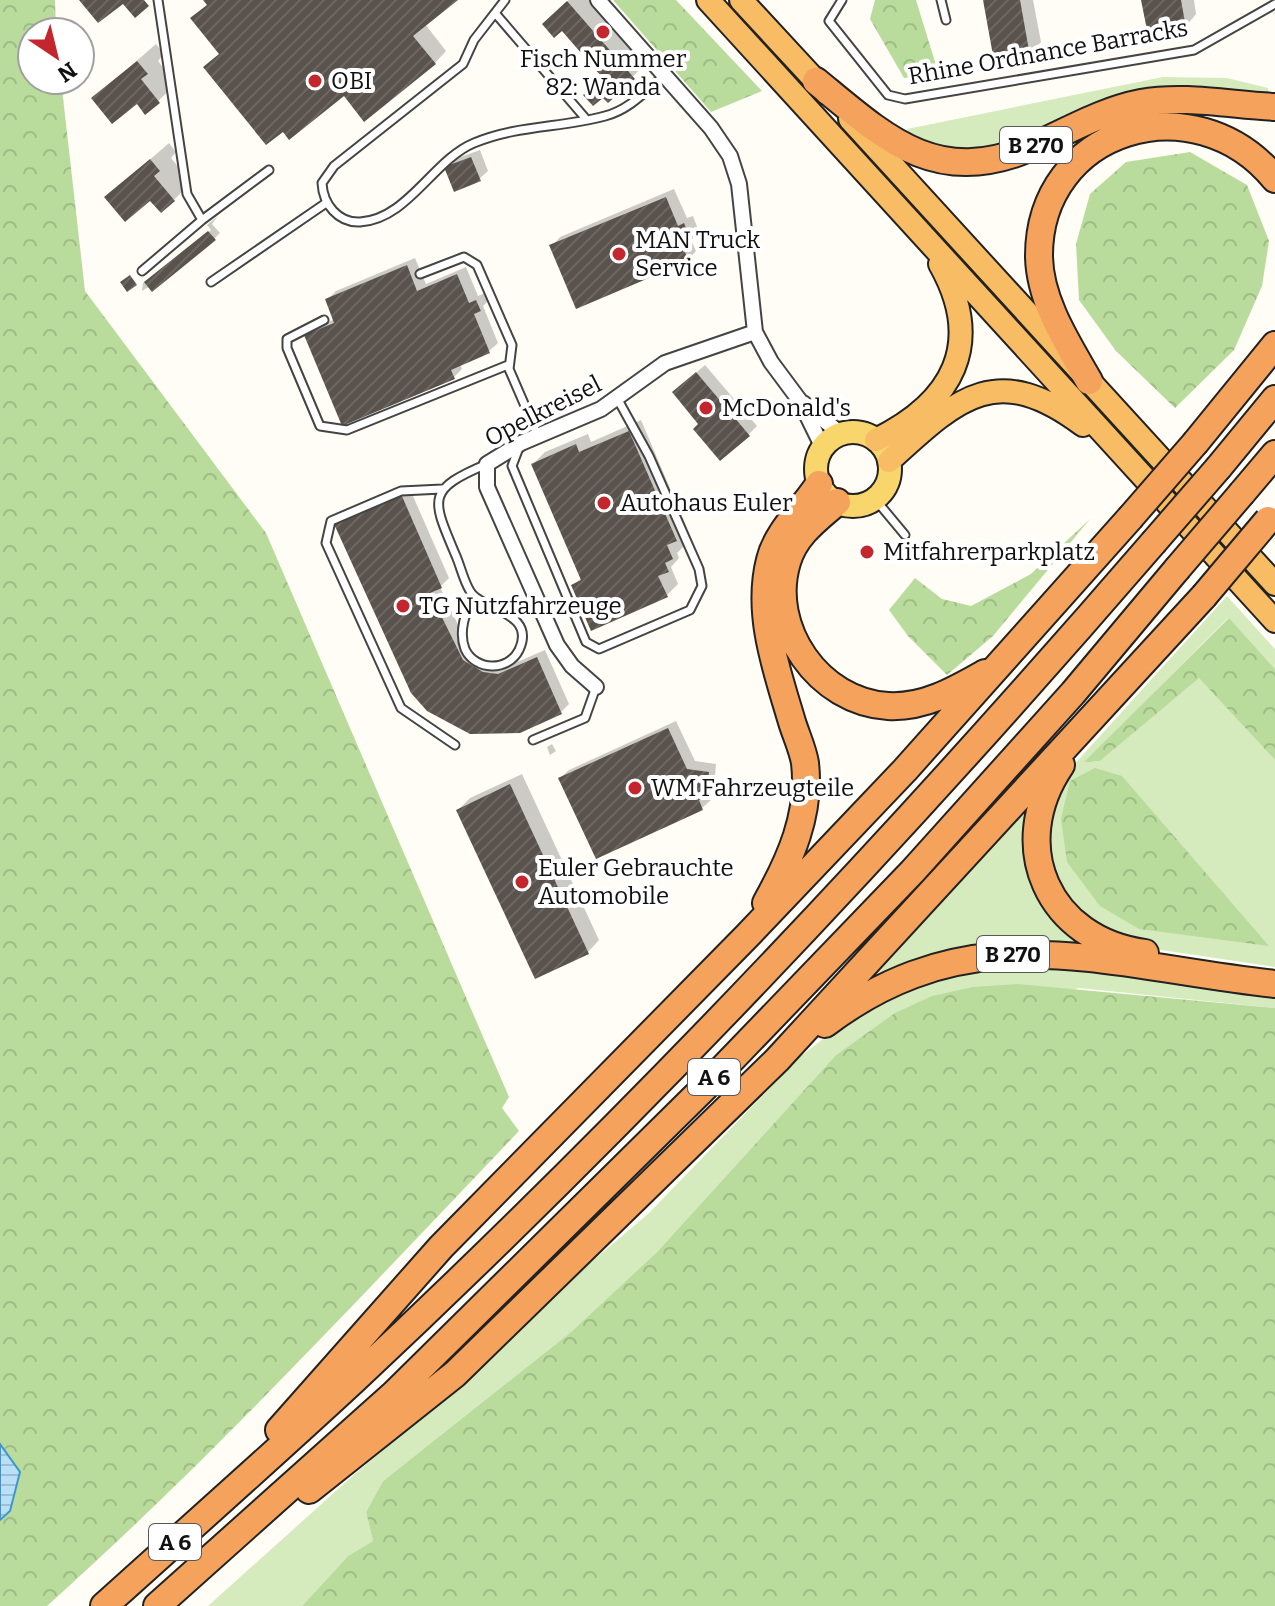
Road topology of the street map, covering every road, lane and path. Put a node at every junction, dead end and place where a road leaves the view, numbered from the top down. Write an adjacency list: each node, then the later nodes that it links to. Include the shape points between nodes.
1 (158, 0): 18 (lane, via 187,194)
2 (505, 0): 9 (lane)
3 (598, 0): 11 (street)
4 (708, 0): 19 (highway)
5 (741, 0): 12 (highway, B 270)
6 (842, 0): 8 (lane, Rhine Ordnance Barracks, via 829,21 888,95 905,99 1194,50)
7 (941, 0): 10 (lane)
8 (1275, 4)
9 (495, 13): 14 (lane); 17 (lane, via 463,64 334,166 322,183)
10 (946, 20)
11 (665, 75): 14 (lane, via 629,106); 25 (street, via 730,156 739,184)
12 (816, 81): 13 (highway, B 270, via 898,145 942,162 968,164 1026,150 1139,103); 28 (highway, B 270)
13 (1275, 107)
14 (586, 119): 17 (lane, via 526,126 471,143 406,200 375,218 358,222 334,213)
15 (269, 170): 18 (lane)
16 (1275, 179): 28 (highway, via 1245,148 1220,134 1173,124 1128,131 1085,155 1052,201 1039,258 1051,308)
17 (326, 203): 22 (lane)
18 (202, 220): 20 (lane)
19 (923, 236): 34 (highway, via 959,310 959,354 952,377 936,399); 37 (highway)
20 (142, 271)
21 (420, 274): 27 (lane, via 471,259 512,345)
22 (211, 282)
23 (324, 320): 27 (lane, via 293,333 287,348 320,426 333,430 347,430)
24 (1275, 331): 29 (highway)
25 (755, 332): 30 (street, Opelkreisel, via 665,363); 32 (street)
26 (1275, 345): 29 (highway)
27 (508, 365): 33 (lane)
28 (1089, 381): 46 (highway, B 270)
29 (1242, 385): 49 (highway, bridge)
30 (617, 398): 33 (street, Opelkreisel); 36 (lane, via 699,569 702,586 690,610 599,649 586,642 512,466)
31 (1275, 399): 58 (highway, A 6, bridge, via 880,852 626,1114)
32 (800, 401): 35 (street); 35 (street)
33 (538, 436): 36 (street, Opelkreisel)
34 (876, 440): 35 (main road, via 853,432); 39 (main road)
35 (832, 441): 42 (main road, via 818,459)
36 (521, 443): 40 (street, Opelkreisel)
37 (1118, 451): 39 (highway, via 1044,400 1008,389 962,401); 48 (highway)
38 (1275, 454): 59 (highway, A 6, bridge, via 1073,693 912,872 704,1088 394,1394)
39 (889, 461): 43 (main road, via 884,489)
40 (487, 464): 41 (lane); 50 (street, Opelkreisel, via 487,487 557,645)
41 (442, 489): 47 (lane, via 436,509); 53 (lane, via 401,491 341,514 331,521 326,543 401,708)
42 (828, 493): 43 (main road, via 849,506); 49 (highway, via 786,563 782,615 797,650 834,688 861,701 890,706 935,700); 54 (highway, A 6, via 790,520 770,557 764,590 772,654 805,763 804,808 790,860)
43 (875, 499): 45 (lane)
44 (1271, 516): 51 (highway, bridge)
45 (905, 535)
46 (1275, 584)
47 (473, 595): 47 (lane, via 498,607 520,628 521,643 510,661 483,665 464,647 464,619)
48 (1275, 621)
49 (1005, 661): 54 (highway, A 6)
50 (596, 687): 52 (lane, Opelkreisel, via 585,718)
51 (1112, 696): 55 (highway, via 1056,773 1038,814 1037,858 1045,885 1075,925 1100,940 1137,952); 57 (highway)
52 (533, 740)
53 (455, 745)
54 (747, 936): 58 (highway, A 6, via 441,1247 283,1424)
55 (1275, 972)
56 (1275, 984): 57 (highway, B 270, via 1050,953 987,954 911,974 871,993)
57 (777, 1060): 59 (highway, via 455,1374 341,1466)
58 (246, 1478): 60 (highway, A 6)
59 (217, 1552): 61 (highway, A 6)
60 (104, 1606)
61 (157, 1606)

